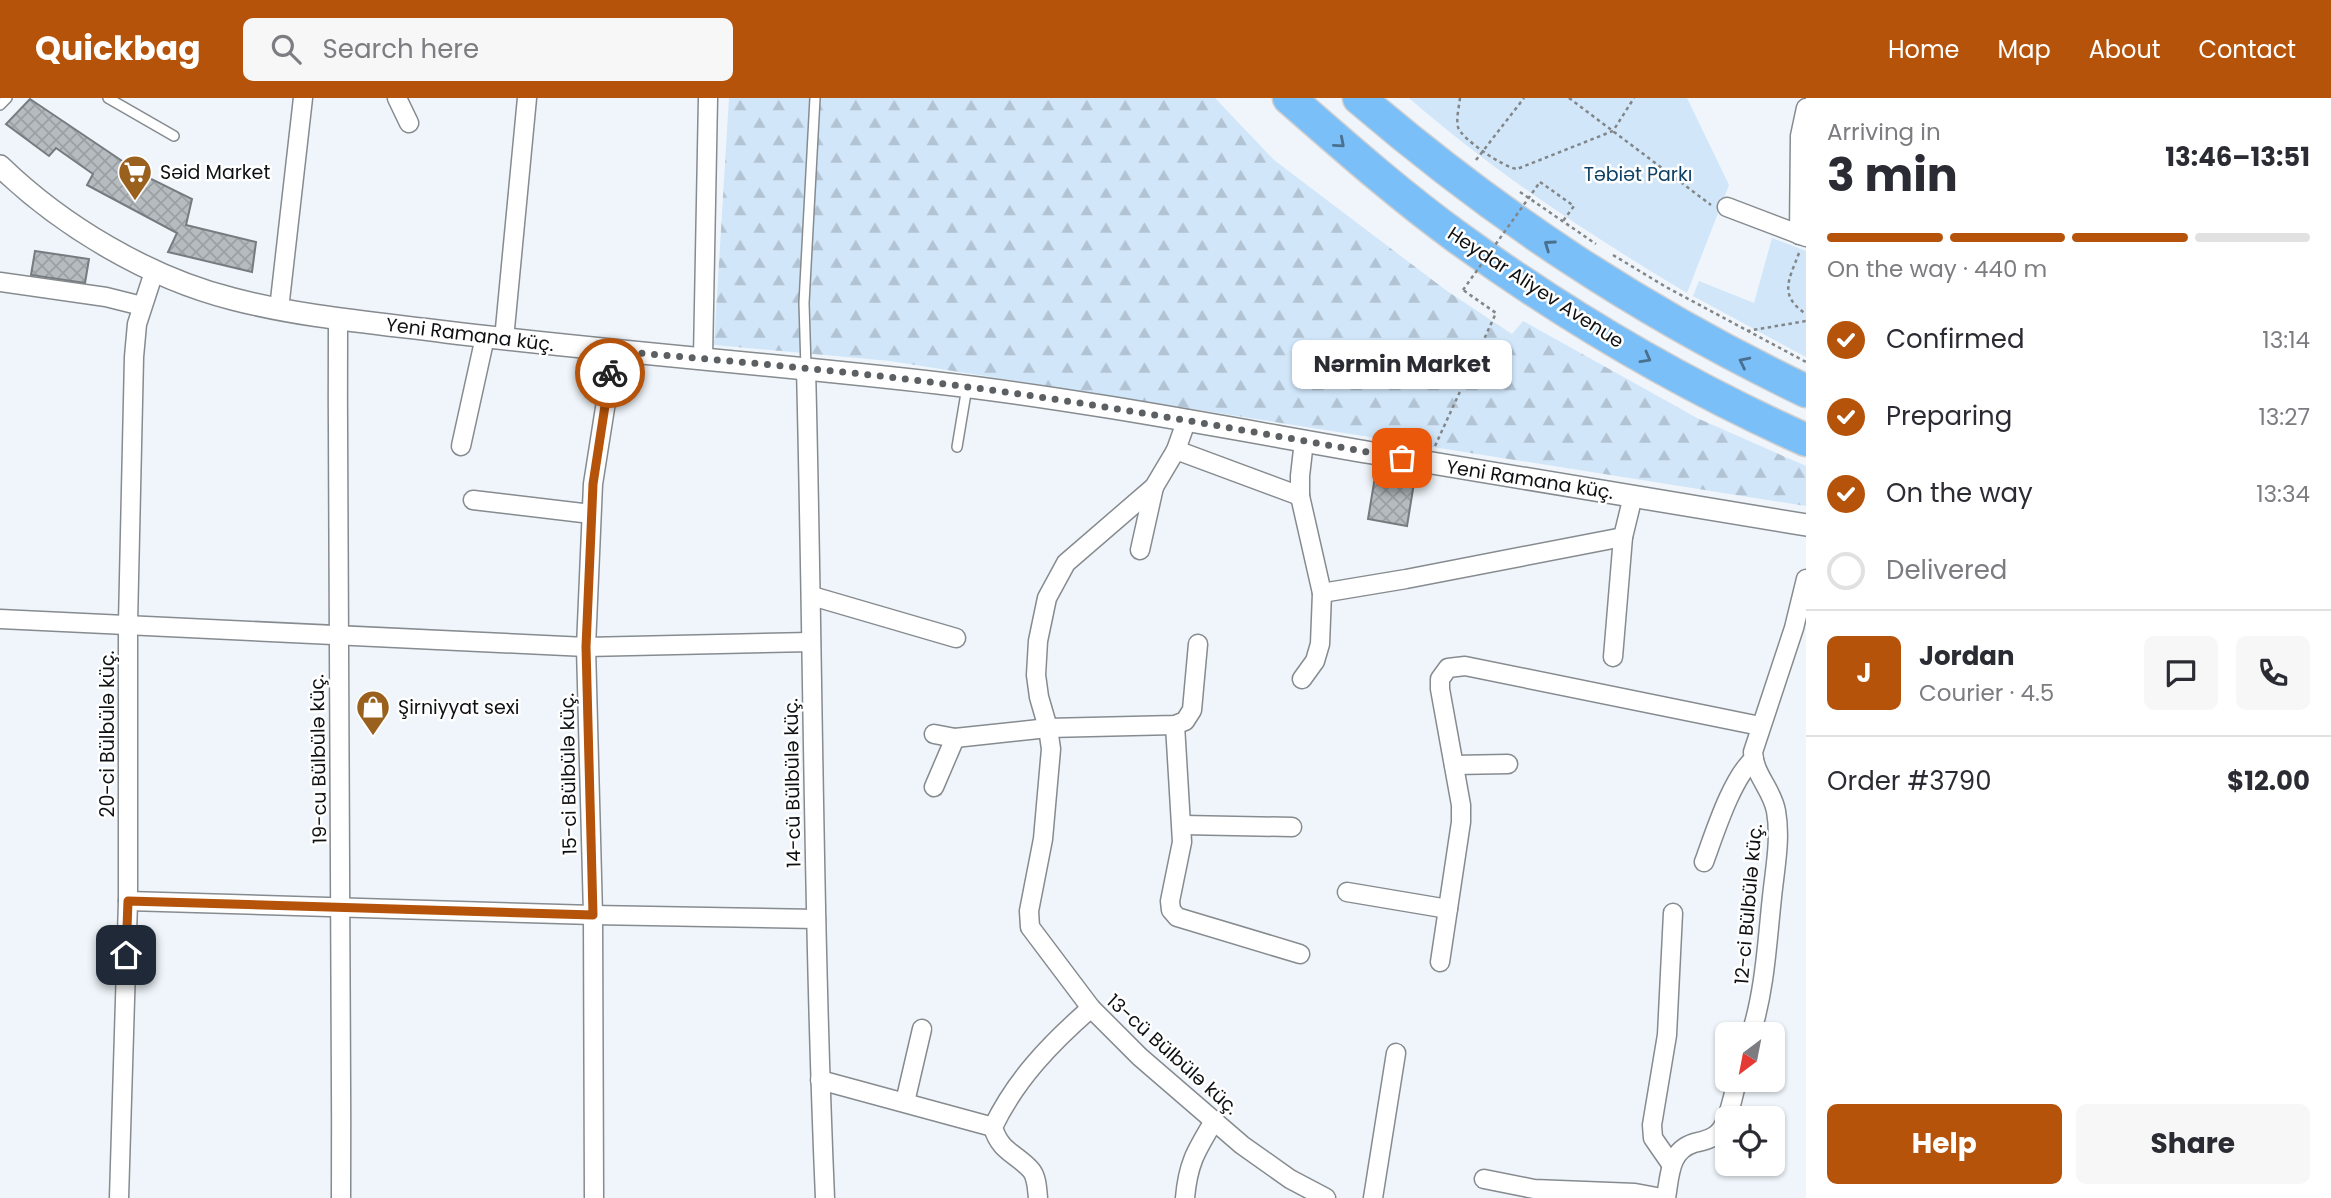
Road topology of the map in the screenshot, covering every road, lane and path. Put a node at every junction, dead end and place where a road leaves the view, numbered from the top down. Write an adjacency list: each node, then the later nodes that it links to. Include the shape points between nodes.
1 (7, 98): 14 (lane)
2 (107, 98): 18 (lane)
3 (303, 98): 31 (street)
4 (397, 98): 16 (street)
5 (527, 98): 36 (street)
6 (708, 98): 38 (street)
7 (815, 98): 40 (lane, via 804,303)
8 (1289, 98): 44 (highway, Heydar Aliyev Avenue, one-way to 44, via 1381,178 1559,307 1708,393)
9 (1359, 98): 42 (highway, one-way to 9, via 1732,356 1586,271 1484,200)
10 (1460, 98): 19 (path, via 1458,129)
11 (1524, 98): 19 (path)
12 (1569, 98): 17 (path)
13 (1634, 98): 17 (path)
14 (0, 105)
15 (1806, 107): 25 (street, via 1800,136)
16 (409, 123)
17 (1613, 131): 19 (path, via 1517,169); 23 (path)
18 (174, 136)
19 (1483, 150): 20 (path, via 1476,160)
20 (1467, 154)
21 (0, 166): 28 (street, Yeni Ramana küç., via 69,221)
22 (1515, 189): 24 (path)
23 (1723, 209): 25 (street)
24 (1563, 222): 26 (path); 49 (path, bridge, via 1574,206 1540,182 1463,290 1496,313)
25 (1802, 236): 32 (path, via 1788,293 1793,305)
26 (1599, 246)
27 (1610, 253): 35 (path)
28 (154, 272): 30 (street, 20-ci Bülbülə küç.); 31 (street, Yeni Ramana küç., via 231,299)
29 (0, 282): 30 (street)
30 (142, 306): 62 (street, 20-ci Bülbülə küç., via 134,357)
31 (279, 309): 33 (street, Yeni Ramana küç.)
32 (1806, 314)
33 (338, 318): 36 (street, Yeni Ramana küç.); 63 (street, 19-cu Bülbülə küç.)
34 (1806, 321): 35 (path)
35 (1746, 331): 39 (path)
36 (495, 338): 37 (street, Yeni Ramana küç.); 46 (street)
37 (614, 351): 38 (street, Yeni Ramana küç.); 54 (street, 15-ci Bülbülə küç.)
38 (702, 358): 40 (street, Yeni Ramana küç.)
39 (1806, 362)
40 (806, 368): 41 (street, Yeni Ramana küç.); 60 (street, 14-cü Bülbülə küç.)
41 (967, 387): 43 (street, Yeni Ramana küç.); 47 (lane)
42 (1806, 391)
43 (1187, 419): 45 (street, Yeni Ramana küç.); 48 (street, 13-cü Bülbülə küç.)
44 (1806, 440)
45 (1304, 441): 49 (street, Yeni Ramana küç.); 51 (street)
46 (461, 446)
47 (957, 447)
48 (1176, 450): 50 (street, 13-cü Bülbülə küç.); 51 (street)
49 (1427, 462): 52 (street, Yeni Ramana küç.)
50 (1154, 487): 57 (street); 72 (street, 13-cü Bülbülə küç., via 1066,563 1047,598 1036,675)
51 (1300, 496): 59 (street)
52 (1633, 496): 55 (street, Yeni Ramana küç.); 56 (street)
53 (473, 500): 54 (street)
54 (591, 514): 67 (street, 15-ci Bülbülə küç.)
55 (1806, 525)
56 (1623, 537): 59 (street); 68 (street)
57 (1140, 550)
58 (1806, 579): 71 (street)
59 (1322, 593): 69 (street, via 1320,644)
60 (812, 596): 64 (street); 65 (street, 14-cü Bülbülə küç.)
61 (0, 619): 62 (street)
62 (128, 623): 63 (street); 83 (street, 20-ci Bülbülə küç.)
63 (337, 634): 67 (street); 84 (street, 19-cu Bülbülə küç.)
64 (956, 638)
65 (811, 642): 67 (street); 88 (street, 14-cü Bülbülə küç.)
66 (1198, 644): 70 (street, via 1192,710)
67 (586, 647): 87 (street, 15-ci Bülbülə küç.)
68 (1613, 657)
69 (1302, 679)
70 (1175, 726): 72 (street); 79 (street)
71 (1760, 726): 75 (street); 77 (street, via 1465,666 1448,668 1440,679 1440,690)
72 (1048, 728): 74 (street); 91 (street, 13-cü Bülbülə küç., via 1051,749 1030,928)
73 (934, 734): 74 (street)
74 (955, 738): 78 (street)
75 (1754, 759): 81 (street, via 1743,770); 92 (street, 12-ci Bülbülə küç., via 1776,810 1778,838 1763,988)
76 (1508, 764): 77 (street)
77 (1454, 765): 85 (street, via 1461,822)
78 (934, 787)
79 (1183, 825): 80 (street); 89 (street, via 1170,901 1177,917)
80 (1292, 827)
81 (1703, 862)
82 (1347, 892): 85 (street)
83 (128, 901): 84 (street); 102 (street, 20-ci Bülbülə küç.)
84 (342, 908): 87 (street); 103 (street, 19-cu Bülbülə küç.)
85 (1448, 909): 90 (street)
86 (1672, 913): 100 (street, via 1667,1035 1652,1125 1653,1138)
87 (593, 915): 88 (street); 104 (street, 15-ci Bülbülə küç.)
88 (816, 919): 95 (street, 14-cü Bülbülə küç.)
89 (1300, 954)
90 (1440, 962)
91 (1091, 1008): 98 (street, 13-cü Bülbülə küç.); 99 (street, via 1033,1064)
92 (1754, 1022)
93 (922, 1028): 97 (street)
94 (1396, 1053): 109 (street)
95 (820, 1080): 97 (street); 105 (street, 14-cü Bülbülə küç.)
96 (1734, 1092): 100 (street, via 1718,1134 1685,1146)
97 (905, 1102): 99 (street)
98 (1214, 1121): 107 (street, via 1187,1171); 108 (street, 13-cü Bülbülə küç., via 1290,1180)
99 (993, 1127): 106 (street, via 1004,1149 1032,1171)
100 (1671, 1164): 110 (street)
101 (1484, 1179): 110 (street, via 1534,1189)
102 (119, 1198)
103 (341, 1198)
104 (594, 1198)
105 (825, 1198)
106 (1038, 1198)
107 (1185, 1198)
108 (1326, 1198)
109 (1373, 1198)
110 (1664, 1198)

